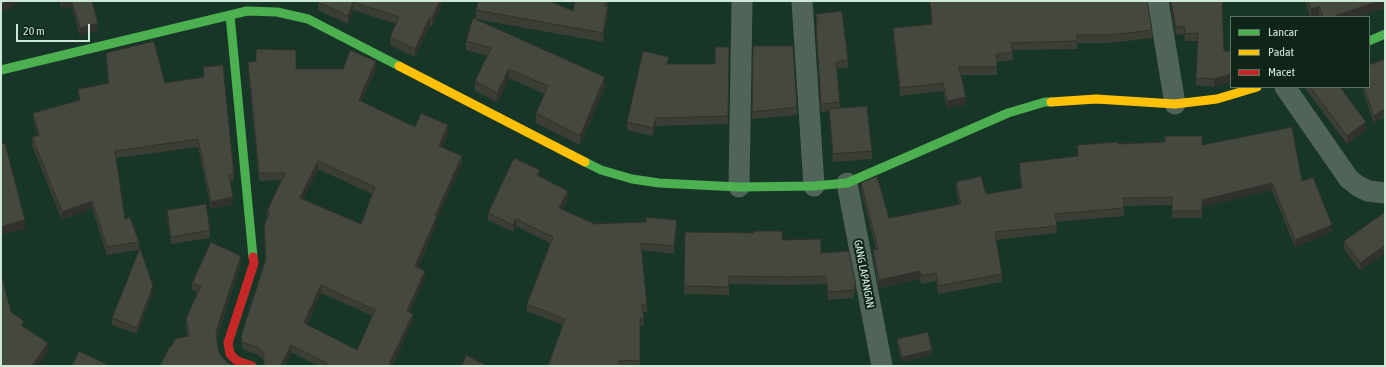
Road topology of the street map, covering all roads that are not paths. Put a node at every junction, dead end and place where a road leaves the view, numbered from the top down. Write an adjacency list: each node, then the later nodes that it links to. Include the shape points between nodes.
1 (742, 1): 13 (street)
2 (802, 1): 12 (street)
3 (1158, 1): 10 (street)
4 (230, 15): 7 (main road); 13 (main road, via 247,11 277,12 308,19 601,170 632,179 659,183); 15 (main road, via 254,263 228,342 230,354 237,361)
5 (1385, 34): 6 (main road)
6 (1370, 41)
7 (1, 70)
8 (1253, 88): 10 (main road, via 1217,99)
9 (1286, 88): 14 (street, via 1350,179 1358,186)
10 (1175, 104): 11 (main road, via 1096,99 1045,102 1008,113)
11 (847, 182): 12 (main road); 16 (street, GANG LAPANGAN)
12 (814, 186): 13 (main road)
13 (739, 187)
14 (1385, 193)
15 (252, 366)
16 (882, 366)

